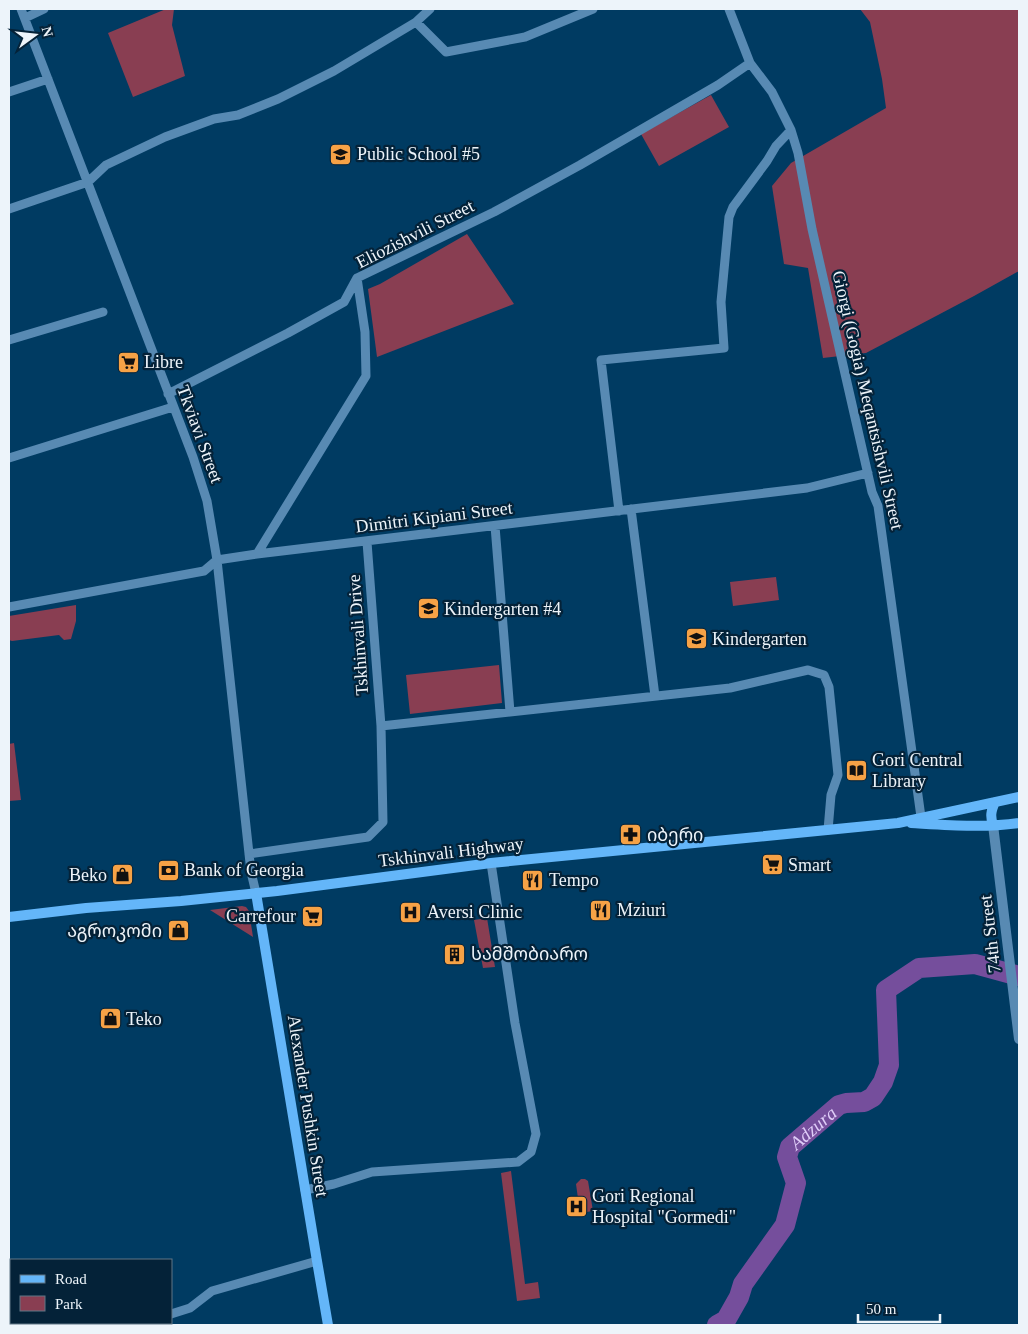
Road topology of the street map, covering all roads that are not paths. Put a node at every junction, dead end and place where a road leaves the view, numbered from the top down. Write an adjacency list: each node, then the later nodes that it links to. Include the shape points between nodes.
1 (44, 9): 5 (street)
2 (430, 9): 6 (street)
3 (593, 9): 6 (street, via 525,37 446,52)
4 (729, 9): 7 (street, Giorgi (Gogia) Meqantsishvili Street)
5 (23, 13): 8 (street, Tkviavi Street)
6 (416, 22): 11 (street, via 334,72 238,115 214,119 165,137 106,165)
7 (750, 63): 10 (street, Giorgi (Gogia) Meqantsishvili Street, via 772,92); 13 (street, Eliozishvili Street, via 511,203)
8 (48, 78): 9 (street); 11 (street, Tkviavi Street)
9 (9, 92)
10 (791, 130): 19 (street, Giorgi (Gogia) Meqantsishvili Street); 21 (street, via 776,146 728,217 721,302 724,348 601,360)
11 (88, 182): 12 (street); 16 (street, Tkviavi Street)
12 (9, 209)
13 (357, 278): 16 (street, via 344,302); 24 (street, Eliozishvili Street, via 365,332 366,376)
14 (103, 312): 15 (street)
15 (9, 340)
16 (168, 394): 17 (street, Tkviavi Street)
17 (173, 407): 18 (street); 25 (street, Tkviavi Street, via 207,500)
18 (9, 458)
19 (868, 472): 20 (street, Dimitri Kipiani Street, via 806,488); 32 (street, Giorgi (Gogia) Meqantsishvili Street, via 878,506)
20 (631, 510): 21 (street, Dimitri Kipiani Street); 27 (street)
21 (619, 511): 22 (street, Dimitri Kipiani Street)
22 (495, 526): 23 (street, Dimitri Kipiani Street); 28 (street)
23 (367, 542): 24 (street, Dimitri Kipiani Street); 29 (street, Tskhinvali Drive)
24 (257, 554): 25 (street, Dimitri Kipiani Street)
25 (216, 560): 26 (street, Dimitri Kipiani Street, via 204,571); 37 (street, Tkviavi Street)
26 (9, 606)
27 (655, 696): 28 (street); 36 (street, via 730,688 808,670 824,675 829,687 838,775 831,795)
28 (510, 712): 29 (street)
29 (381, 726): 37 (street, Tskhinvali Drive, via 383,822 368,837)
30 (1019, 797): 31 (main road, Tskhinvali Highway)
31 (995, 802): 32 (main road, Tskhinvali Highway); 35 (main road, via 990,818)
32 (921, 817): 33 (main road, Tskhinvali Highway)
33 (898, 822): 35 (main road, Tskhinvali Highway); 36 (main road, Tskhinvali Highway)
34 (1019, 823): 35 (main road, Tskhinvali Highway)
35 (993, 825): 41 (street, 74th Street)
36 (828, 830): 38 (main road, Tskhinvali Highway)
37 (249, 854): 39 (street, Tkviavi Street)
38 (491, 863): 39 (main road, Tskhinvali Highway); 42 (street, via 514,1023 536,1134 531,1152 518,1162 372,1172)
39 (256, 893): 40 (main road, Tskhinvali Highway); 42 (main road, Alexander Pushkin Street)
40 (9, 917)
41 (1019, 1039)
42 (305, 1190): 43 (main road, Alexander Pushkin Street)
43 (316, 1261): 44 (street, via 212,1291 190,1308); 49 (main road, Alexander Pushkin Street)
44 (172, 1314)
45 (82, 1324): 48 (street)
46 (9, 1325): 47 (street)
47 (14, 1325)
48 (60, 1325)
49 (328, 1325)

